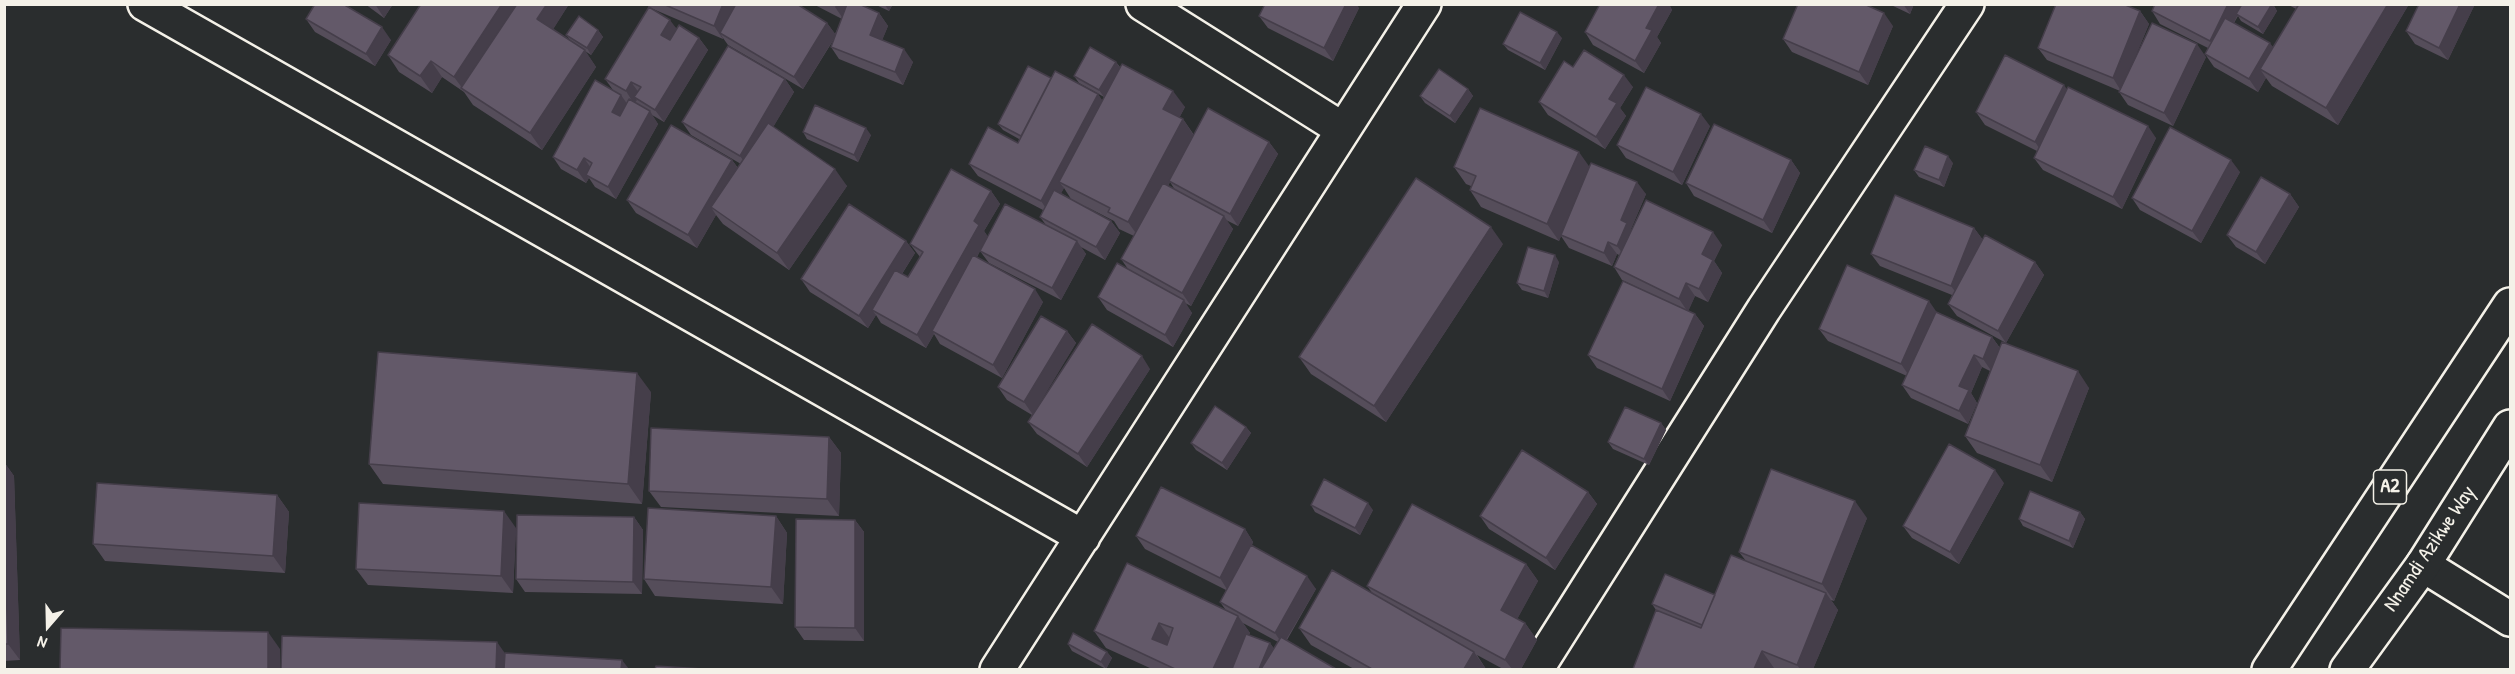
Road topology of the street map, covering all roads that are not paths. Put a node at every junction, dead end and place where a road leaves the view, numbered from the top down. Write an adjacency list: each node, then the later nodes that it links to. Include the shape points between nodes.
1 (145, 4): 8 (main road)
2 (1143, 4): 5 (main road)
3 (1424, 4): 5 (main road)
4 (1967, 4): 12 (main road, via 1764,309)
5 (1342, 129): 8 (main road)
6 (2511, 305): 13 (main road, A2)
7 (2511, 427): 9 (main road, Nnamdi Azikwe Way)
8 (1083, 537): 11 (main road)
9 (2423, 565): 10 (main road); 14 (main road, Nnamdi Azikwe Way)
10 (2511, 619)
11 (997, 669)
12 (1536, 669)
13 (2269, 669)
14 (2348, 669)

